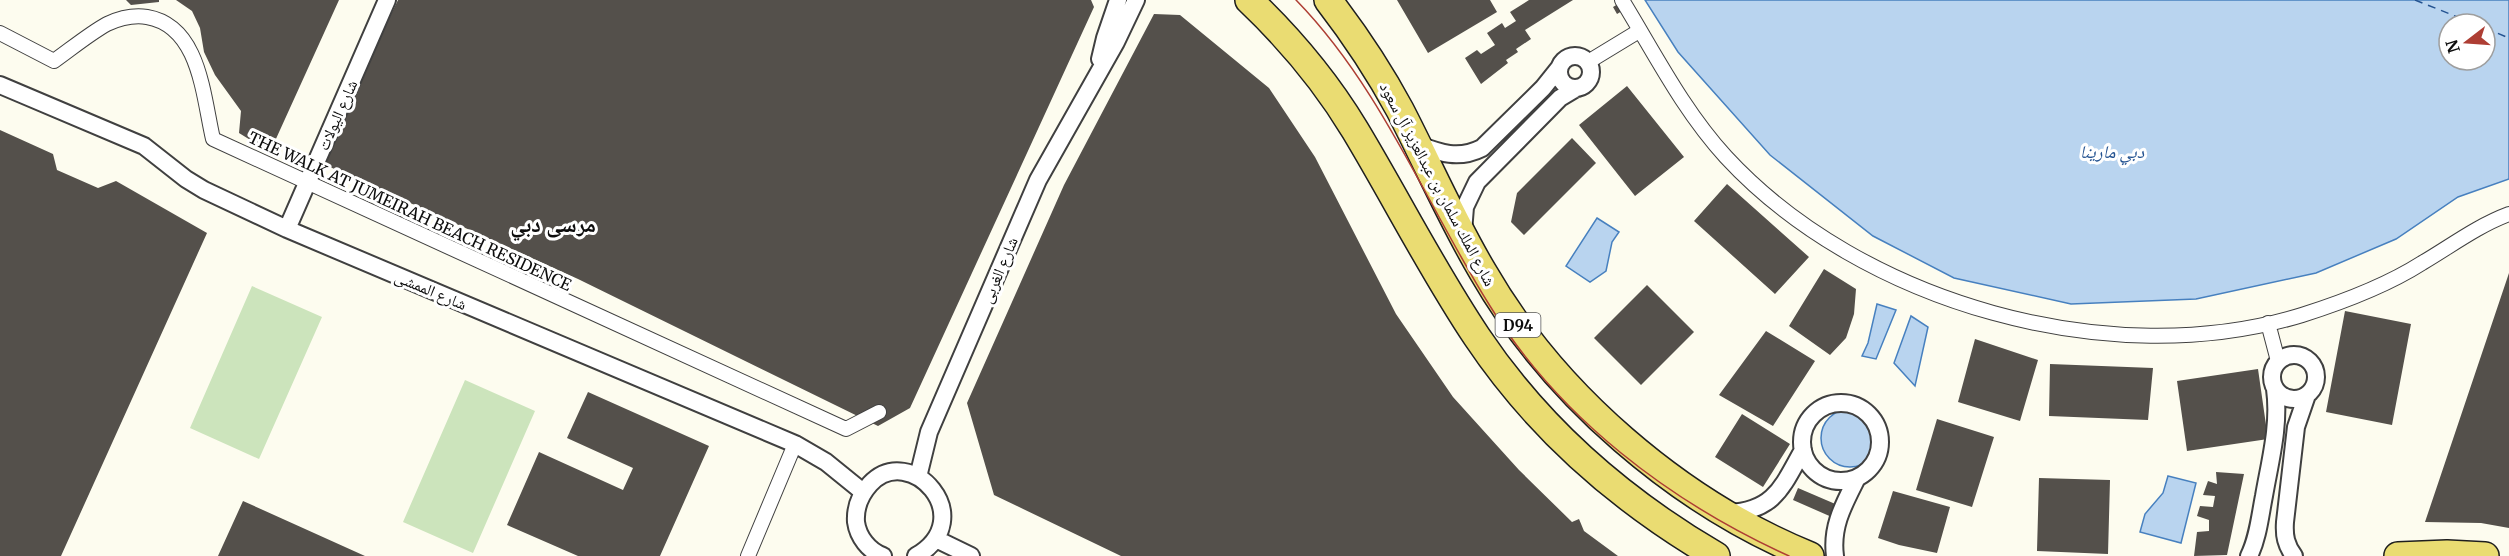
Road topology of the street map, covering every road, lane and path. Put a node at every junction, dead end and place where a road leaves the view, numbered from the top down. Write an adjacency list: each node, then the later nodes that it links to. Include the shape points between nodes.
1 (387, 0): 15 (street, شارع اليولات)
2 (1118, 0): 11 (street, شارع الغربى, via 1104,38)
3 (1136, 0): 11 (street, شارع الغربى)
4 (1249, 0): 35 (main road, D94, via 1299,54 1337,104 1460,310 1536,413 1642,521)
5 (1328, 0): 14 (main road, شارع الملك سلمان بن عبدالعزيز آل سعود / D94, via 1383,81)
6 (1622, 0): 7 (street)
7 (1639, 31): 9 (street); 19 (street, via 1690,112 1753,184 1813,232 1879,270 1983,309 2089,332 2197,334)
8 (0, 33): 15 (street, THE WALK AT JUMEIRAH BEACH RESIDENCE, via 54,61 123,18 156,19 184,39 193,54 213,139)
9 (1588, 62): 10 (street, via 1572,57); 13 (street, via 1592,70 1590,79)
10 (1560, 68): 13 (street, via 1560,80); 14 (street, via 1473,153 1453,156)
11 (1098, 71): 26 (street, شارع الغربى, via 1038,180 929,432)
12 (0, 85): 17 (street, شارع الممشى, via 144,146 186,179)
13 (1575, 89): 18 (street, via 1560,98 1477,182 1465,207)
14 (1416, 144): 18 (main road, شارع الملك سلمان بن عبدالعزيز آل سعود / D94)
15 (308, 181): 17 (street, شارع اليولات); 23 (street, THE WALK AT JUMEIRAH BEACH RESIDENCE, via 846,429)
16 (2509, 214): 19 (street, via 2362,293 2300,316)
17 (287, 229): 24 (street, شارع الممشى)
18 (1463, 236): 29 (main road, شارع الملك سلمان بن عبدالعزيز آل سعود / D94, via 1488,281 1531,343 1588,408 1655,465)
19 (2268, 323): 20 (street)
20 (2278, 361): 21 (street, via 2272,374); 22 (street, via 2298,355 2311,363 2315,383)
21 (2275, 388): 22 (street, via 2286,398); 38 (street, via 2274,439)
22 (2307, 395): 39 (street, via 2296,427 2285,522 2284,535)
23 (879, 412)
24 (795, 444): 28 (street, شارع الممشى); 31 (street)
25 (1803, 450): 27 (street, via 1813,468 1830,479); 27 (street, via 1805,426 1812,416 1833,403 1857,406 1874,421 1880,442 1874,464); 29 (street, via 1770,502 1749,512)
26 (918, 477): 28 (street, via 903,472 887,474); 30 (street, via 939,497 942,526)
27 (1857, 478): 37 (street, via 1835,525)
28 (862, 492): 32 (street, via 857,525 868,547)
29 (1725, 513): 36 (main road, شارع الملك سلمان بن عبدالعزيز آل سعود / D94)
30 (936, 539): 33 (street); 34 (street)
31 (748, 556)
32 (883, 556)
33 (916, 556)
34 (971, 556)
35 (1716, 556)
36 (1810, 556)
37 (1835, 556)
38 (2249, 556)
39 (2294, 556)
40 (2398, 556): 41 (main road)
41 (2485, 556)

